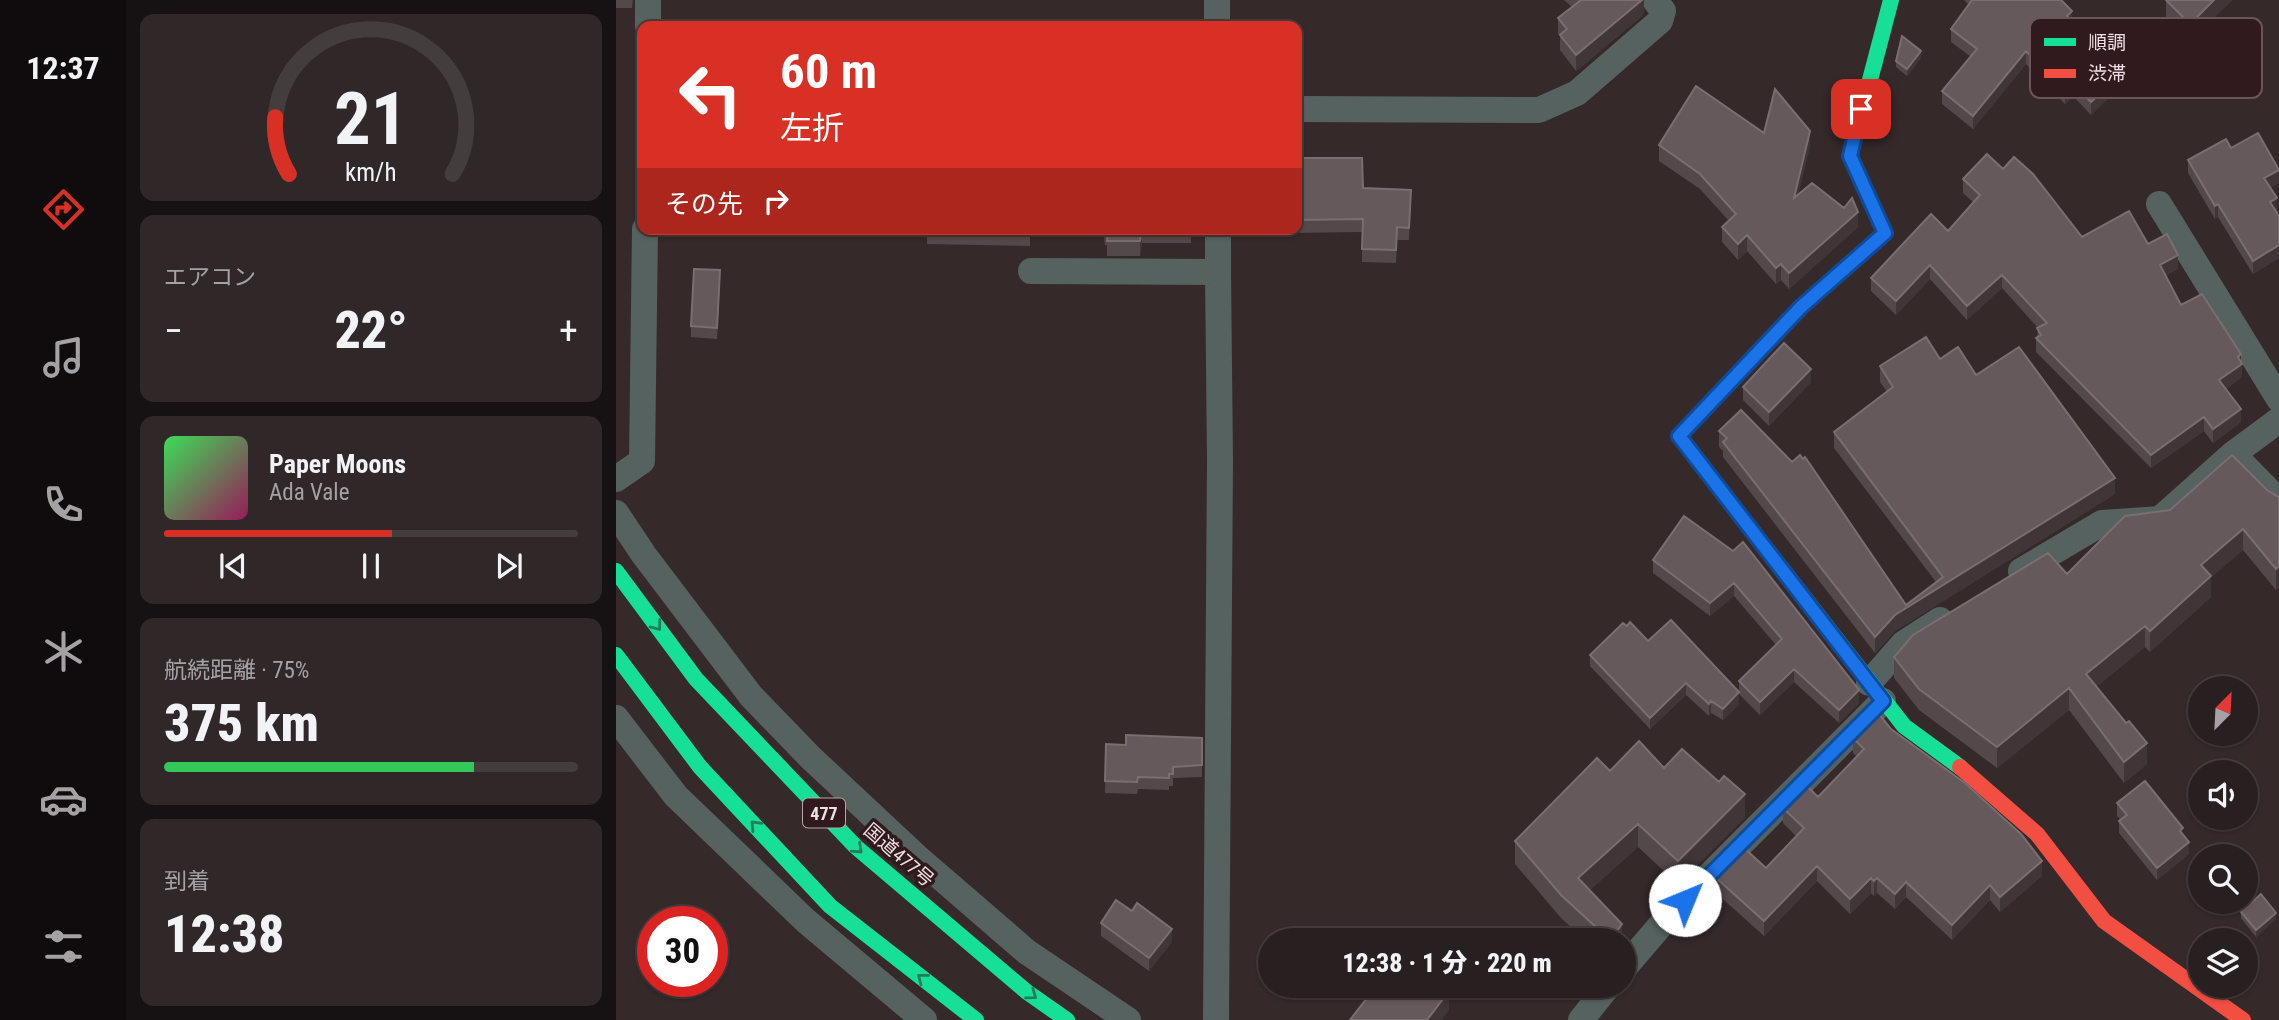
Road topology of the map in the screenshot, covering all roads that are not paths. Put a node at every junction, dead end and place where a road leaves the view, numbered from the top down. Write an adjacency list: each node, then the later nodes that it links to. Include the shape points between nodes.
1 (648, 0): 5 (street)
2 (1217, 0): 6 (street)
3 (1655, 0): 7 (street, via 1662,11 1660,21 1577,93 1539,110)
4 (1891, 0): 23 (main road, via 1850,156 1885,233 1801,307 1679,436)
5 (648, 21)
6 (1217, 21)
7 (1302, 108)
8 (2158, 204): 13 (street)
9 (645, 235): 16 (street, via 642,461)
10 (1217, 235): 12 (street)
11 (1031, 271): 12 (street)
12 (1218, 272): 31 (street)
13 (2279, 399)
14 (2279, 421): 15 (street)
15 (2233, 454): 17 (street); 20 (street, via 2160,519 2102,523)
16 (616, 479)
17 (2279, 501)
18 (616, 513): 30 (street, via 751,696 811,758 1027,951)
19 (616, 571): 29 (main road, 国道477号 / 477, one-way to 29, via 696,679 856,848 1027,992)
20 (2001, 583)
21 (1957, 610): 23 (street, via 1903,644)
22 (616, 655): 28 (main road, one-way to 22, via 830,906 700,767)
23 (1876, 692): 25 (street); 33 (main road, via 1904,726 1979,781 2038,834 2104,921)
24 (616, 718): 27 (street, via 676,796 806,921)
25 (1636, 954)
26 (1599, 998): 32 (street)
27 (924, 1020)
28 (976, 1020)
29 (1067, 1020)
30 (1128, 1020)
31 (1216, 1020)
32 (1581, 1020)
33 (2243, 1020)

